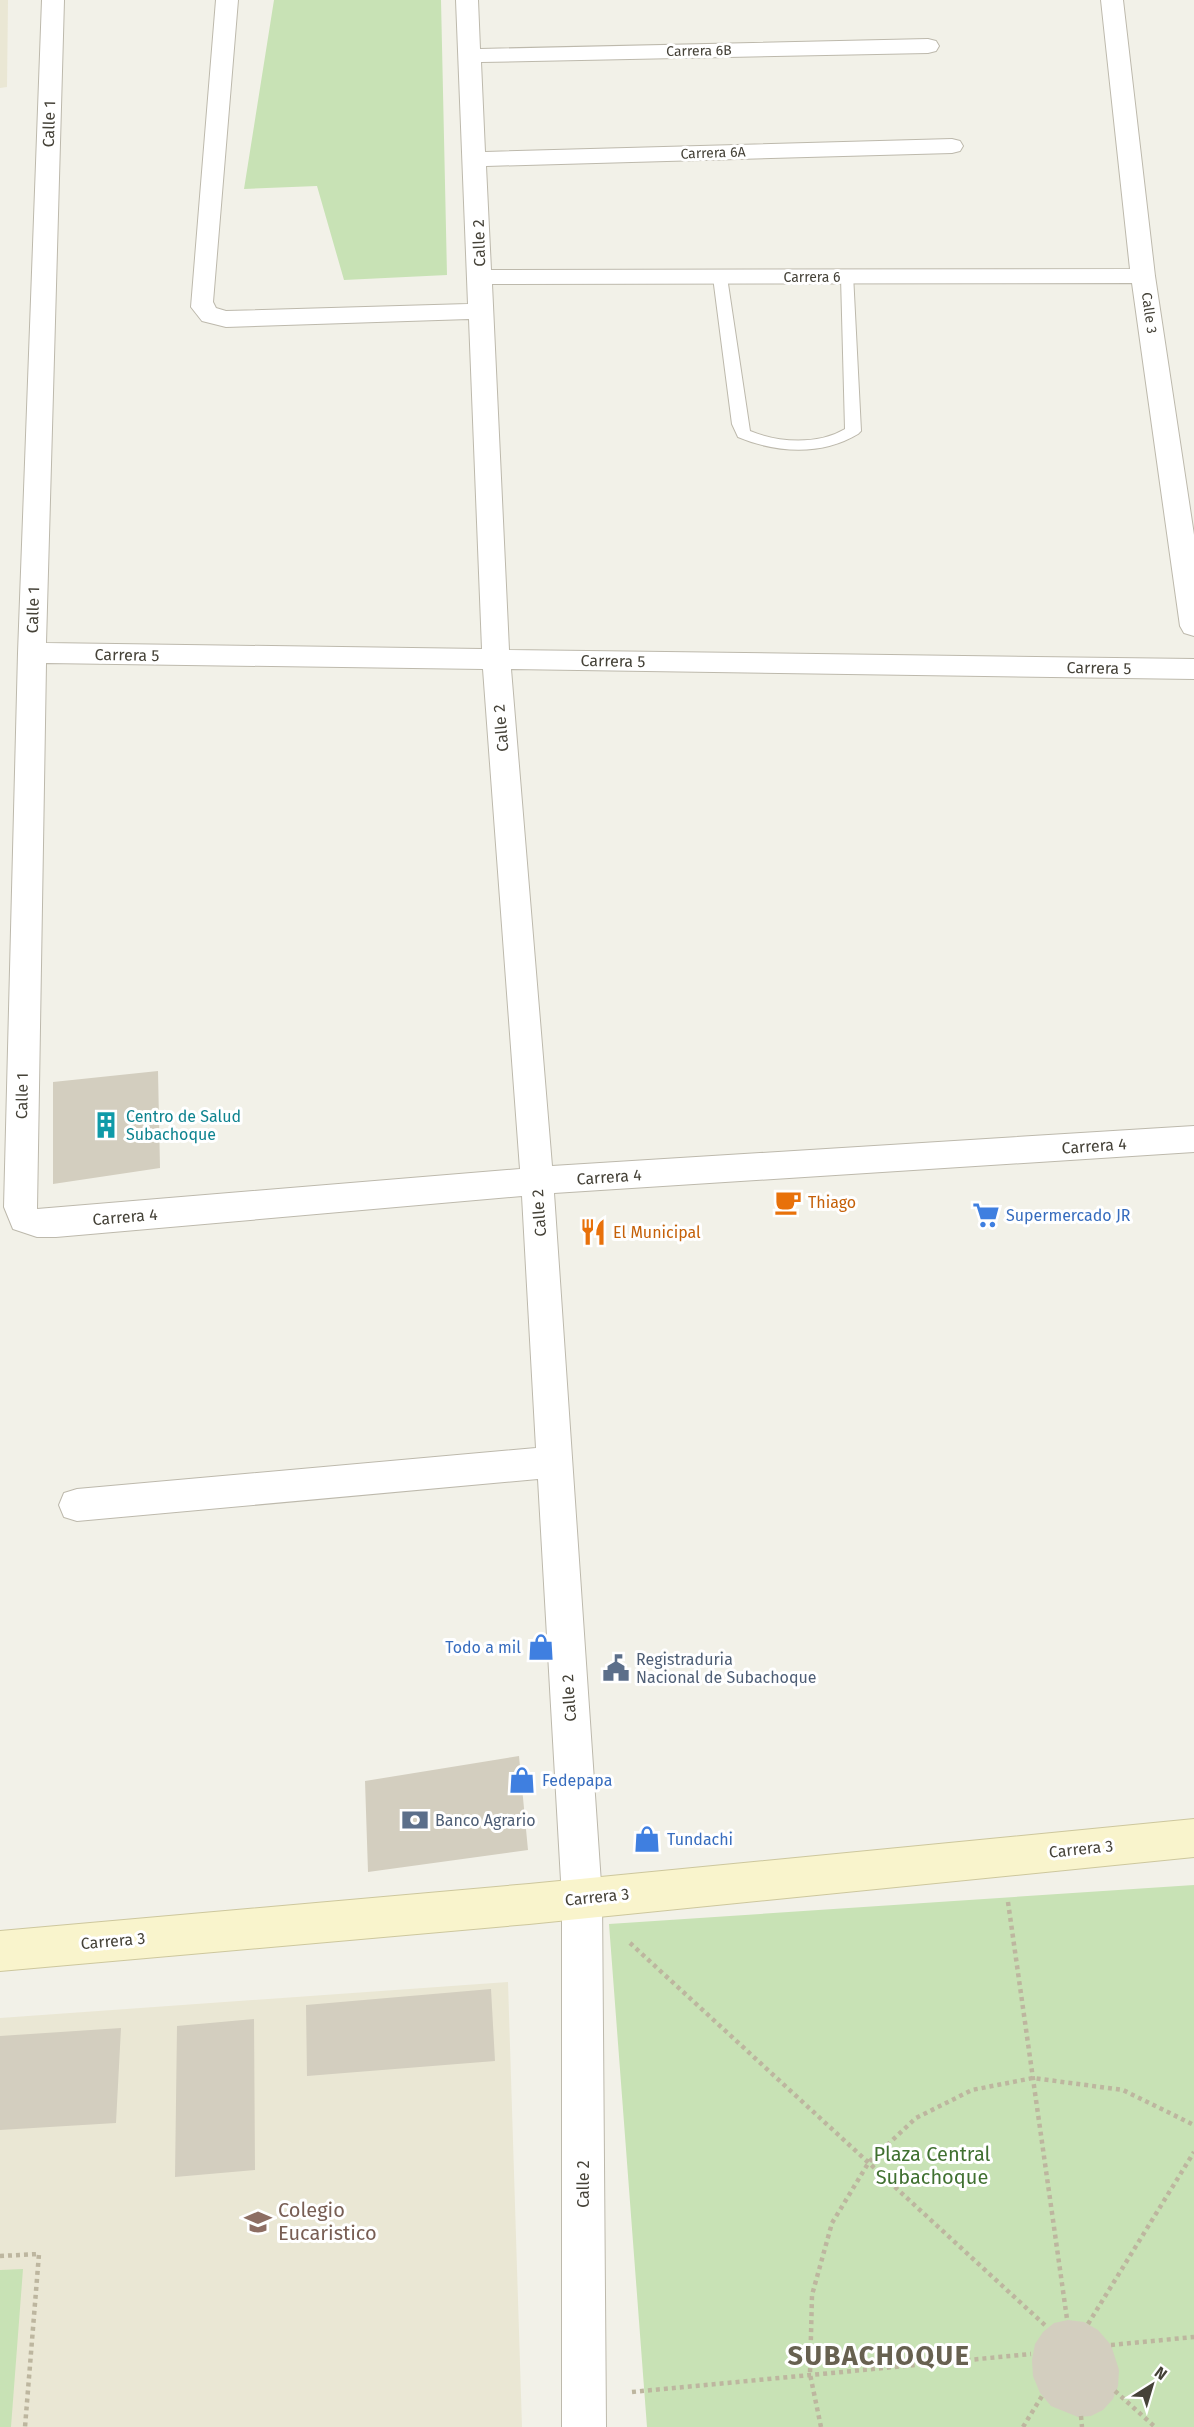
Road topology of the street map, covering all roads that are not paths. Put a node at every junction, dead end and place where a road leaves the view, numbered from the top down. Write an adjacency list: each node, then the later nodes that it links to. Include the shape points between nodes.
1 (53, 0): 15 (street, Calle 1)
2 (227, 0): 13 (street, via 203,311 212,318 226,319)
3 (467, 0): 6 (street, Calle 2)
4 (1113, 0): 9 (street, Calle 3)
5 (928, 46): 6 (street, Carrera 6B)
6 (470, 56): 8 (street, Calle 2)
7 (952, 146): 8 (street, Carrera 6A)
8 (475, 159): 10 (street, Calle 2)
9 (1143, 276): 12 (street, Carrera 6); 14 (street, Calle 3)
10 (480, 277): 11 (street, Carrera 6); 13 (street, Calle 2)
11 (720, 277): 12 (street, Carrera 6); 12 (lane, via 740,424 743,434 766,443 832,442 853,430)
12 (848, 277)
13 (481, 311): 16 (street, Calle 2)
14 (1194, 626)
15 (32, 654): 16 (street, Carrera 5); 20 (street, Calle 1, via 20,1192)
16 (496, 660): 17 (street, Carrera 5); 19 (street, Calle 2)
17 (1194, 669)
18 (1194, 1139): 19 (street, Carrera 4)
19 (537, 1181): 20 (street, Carrera 4, via 56,1223); 21 (street, Calle 2)
20 (25, 1219)
21 (555, 1462): 22 (street); 24 (street, Calle 2)
22 (77, 1505)
23 (1194, 1838): 24 (street, Carrera 3)
24 (582, 1898): 25 (street, Carrera 3); 26 (street, Calle 2)
25 (0, 1951)
26 (584, 2412)

